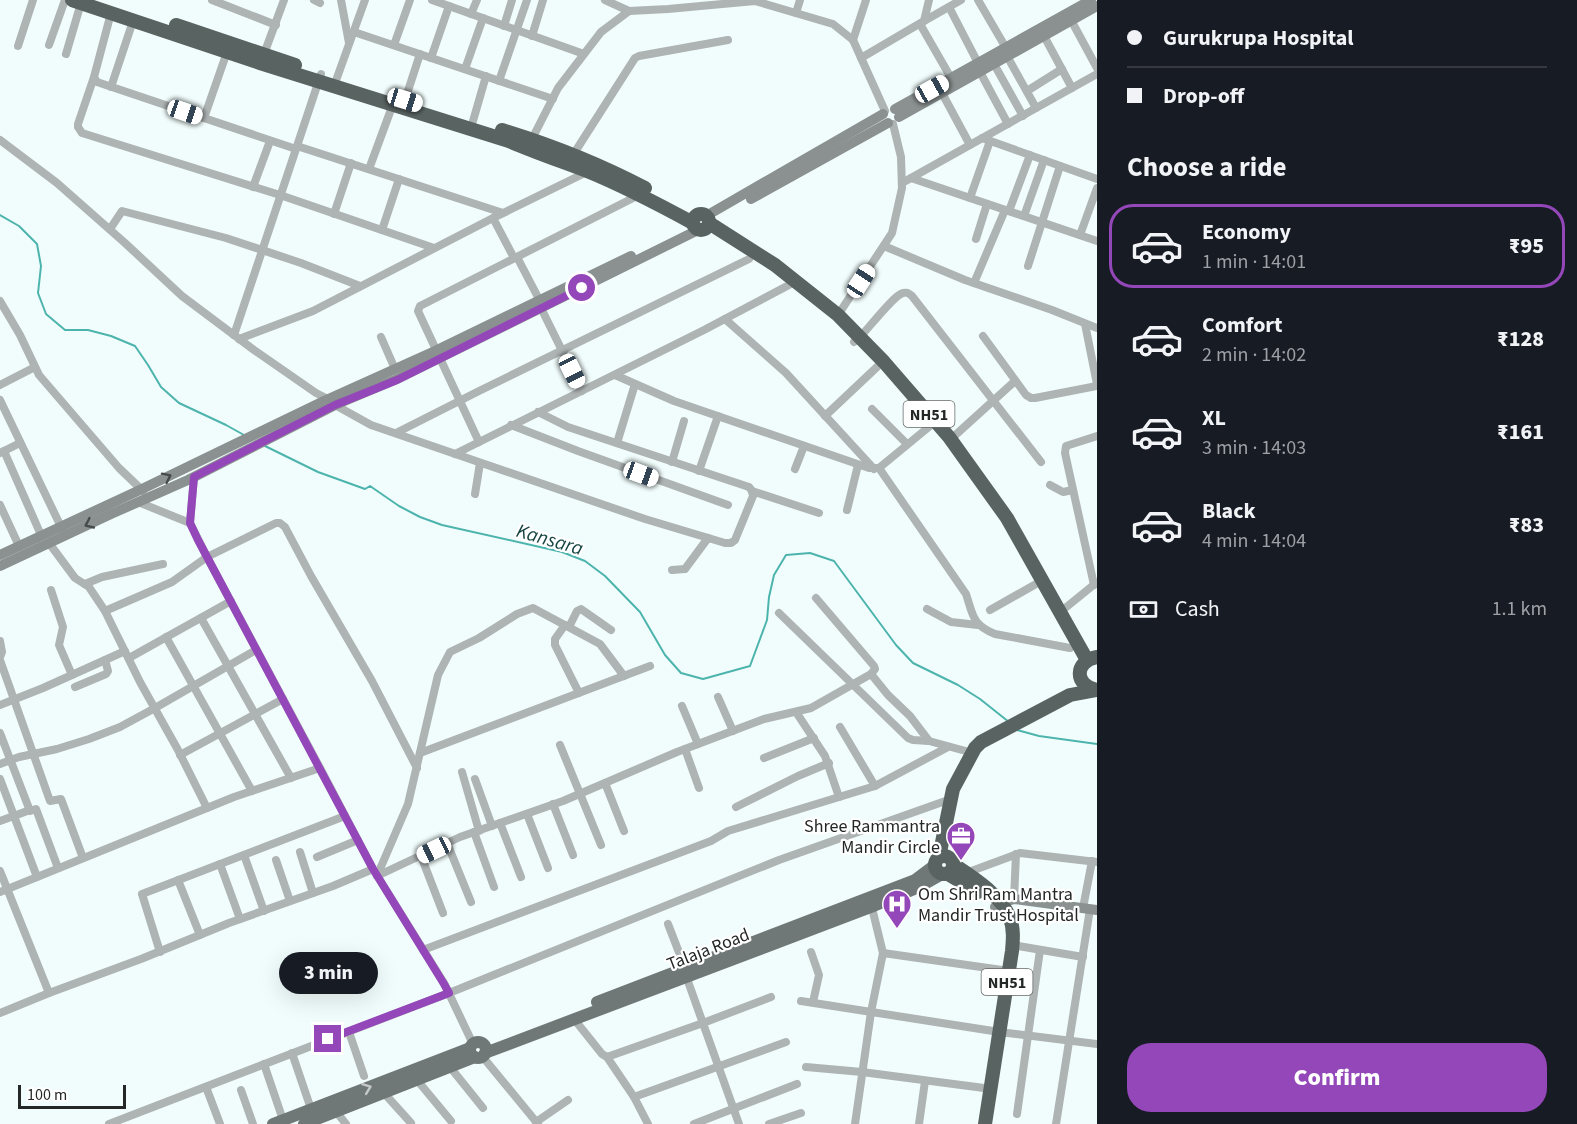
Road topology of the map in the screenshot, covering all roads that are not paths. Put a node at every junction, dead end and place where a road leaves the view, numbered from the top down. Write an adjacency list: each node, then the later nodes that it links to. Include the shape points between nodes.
1 (33, 0): 48 (street)
2 (65, 0): 45 (street)
3 (100, 0): 52 (highway, NH51)
4 (212, 0): 23 (street)
5 (284, 0): 37 (street)
6 (341, 0): 46 (street)
7 (365, 0): 40 (street)
8 (410, 0): 47 (street)
9 (432, 0): 25 (street)
10 (477, 0): 32 (street)
11 (512, 0): 38 (street)
12 (527, 0): 39 (street)
13 (543, 0): 41 (street)
14 (672, 0): 28 (street)
15 (800, 0): 31 (street)
16 (866, 0): 44 (street)
17 (929, 0): 36 (street)
18 (961, 0): 27 (street)
19 (978, 0): 50 (street)
20 (1091, 0): 50 (street)
21 (77, 1): 30 (highway, NH51); 51 (street)
22 (609, 1): 29 (street)
23 (225, 2): 37 (street)
24 (735, 2): 28 (street); 31 (street, via 755,1)
25 (450, 6): 32 (street); 55 (street)
26 (1097, 6): 34 (street)
27 (949, 7): 36 (street); 58 (street)
28 (668, 9): 29 (street)
29 (629, 10): 54 (street, via 601,32)
30 (111, 13): 35 (highway, NH51); 64 (street)
31 (795, 13): 44 (street, via 833,24)
32 (471, 14): 33 (street)
33 (483, 18): 38 (street); 60 (street)
34 (1071, 20): 42 (street); 59 (street)
35 (133, 21): 49 (highway, NH51); 69 (street)
36 (922, 22): 56 (street); 66 (street)
37 (276, 25): 52 (street)
38 (504, 26): 39 (street)
39 (517, 30): 41 (street); 67 (street)
40 (354, 32): 46 (street); 47 (street)
41 (532, 36): 54 (street)
42 (1044, 36): 50 (street); 61 (street)
43 (728, 40): 87 (street, via 635,58)
44 (853, 40): 56 (street)
45 (49, 45)
46 (349, 45): 68 (street)
47 (394, 45): 53 (street)
48 (18, 46)
49 (227, 52): 65 (highway, NH51); 78 (street)
50 (1007, 52): 57 (street); 58 (street); 71 (street)
51 (66, 54)
52 (264, 54): 65 (highway, NH51)
53 (420, 54): 55 (street); 74 (street)
54 (584, 54): 73 (street)
55 (431, 58): 60 (street)
56 (861, 58): 76 (street)
57 (994, 64): 58 (street); 77 (street)
58 (979, 67): 66 (street); 72 (street); 80 (street)
59 (1097, 68)
60 (465, 69): 63 (street)
61 (1062, 69): 70 (street); 71 (street)
62 (1097, 74): 70 (street)
63 (486, 76): 67 (street); 79 (street)
64 (94, 77): 69 (street); 98 (street, via 79,130)
65 (320, 77): 68 (highway, NH51); 86 (street)
66 (951, 78): 76 (street)
67 (499, 81): 73 (street)
68 (336, 82): 74 (highway, NH51)
69 (111, 87): 78 (street)
70 (1072, 88): 75 (street)
71 (1027, 91): 75 (street)
72 (942, 93): 76 (street); 85 (street)
73 (553, 99): 81 (street)
74 (399, 102): 79 (highway, NH51); 92 (street); 93 (highway, NH51)
75 (1036, 108): 77 (street)
76 (891, 116): 97 (street, via 901,157); 110 (street)
77 (1023, 116): 80 (street)
78 (204, 118): 84 (street)
79 (473, 121): 81 (highway, NH51)
80 (1008, 124): 83 (street)
81 (531, 139): 87 (highway, NH51)
82 (0, 140): 111 (street)
83 (986, 140): 85 (street); 88 (street); 102 (street)
84 (270, 141): 86 (street); 98 (street)
85 (970, 145): 94 (street)
86 (296, 148): 90 (street); 100 (street)
87 (573, 155): 110 (highway, NH51, via 615,172)
88 (1030, 155): 89 (street); 104 (street)
89 (1044, 160): 91 (street); 107 (street)
90 (351, 164): 92 (street); 106 (street)
91 (1060, 166): 96 (street); 109 (street)
92 (369, 169): 95 (street)
93 (588, 171): 101 (highway, NH51); 105 (street)
94 (911, 178): 97 (street); 102 (street)
95 (399, 179): 105 (street); 112 (street)
96 (1097, 179)
97 (902, 183): 116 (street, via 892,233)
98 (253, 187): 100 (street)
99 (1097, 188): 113 (street)
100 (280, 195): 106 (street); 118 (street)
101 (640, 195): 110 (highway, NH51); 119 (street)
102 (970, 198): 103 (street)
103 (987, 204): 104 (street); 114 (street)
104 (1007, 211): 107 (street); 122 (street)
105 (503, 213): 108 (street)
106 (334, 214): 112 (street)
107 (1024, 216): 109 (street)
108 (493, 218): 117 (street); 119 (street)
109 (1042, 222): 113 (street); 121 (street)
110 (701, 223): 120 (highway, NH51); 126 (street); 127 (highway, NH51, via 768,261)
111 (110, 229): 118 (street, via 122,210); 132 (street, via 182,296)
112 (382, 230): 117 (street)
113 (1080, 235): 115 (street)
114 (976, 239)
115 (1097, 240)
116 (884, 246): 122 (street); 127 (street)
117 (434, 248): 124 (street)
118 (262, 250): 124 (street); 132 (street)
119 (516, 257): 126 (street); 136 (street, via 420,306 418,311)
120 (749, 259): 123 (highway, NH51); 135 (street)
121 (1028, 266)
122 (974, 283): 129 (street)
123 (789, 285): 128 (street); 134 (highway, NH51)
124 (360, 286): 132 (street, via 313,311)
125 (0, 301): 137 (street)
126 (541, 305): 135 (street); 136 (street)
127 (838, 315): 134 (highway, NH51)
128 (725, 319): 140 (street); 153 (street, via 786,373)
129 (1085, 324): 130 (street); 144 (street)
130 (1097, 328)
131 (983, 336): 141 (street)
132 (237, 337): 149 (street)
133 (381, 337): 139 (street)
134 (857, 340): 138 (highway, NH51); 148 (street, via 895,297 908,293); 159 (highway, NH51, via 884,362)
135 (562, 351): 145 (street); 147 (street)
136 (437, 355): 139 (street); 147 (street); 149 (street, via 397,380)
137 (35, 367): 143 (street); 179 (street, via 119,468)
138 (877, 367): 153 (street); 156 (highway, NH51)
139 (395, 369): 149 (street)
140 (615, 375): 142 (street); 145 (street)
141 (1015, 381): 144 (street, via 1031,398); 148 (street)
142 (635, 384): 152 (street); 162 (street)
143 (0, 385)
144 (1097, 385)
145 (582, 391): 151 (street)
146 (0, 400): 161 (street)
147 (460, 400): 157 (street); 160 (street)
148 (994, 401): 159 (street); 169 (street)
149 (331, 402): 157 (street, via 371,425); 165 (street)
150 (872, 409): 163 (street)
151 (538, 412): 155 (street); 162 (street)
152 (718, 416): 164 (street); 174 (street)
153 (825, 416): 172 (street)
154 (684, 421): 168 (street)
155 (511, 425): 160 (street); 183 (street)
156 (930, 426): 163 (street); 197 (highway, NH51, via 990,504)
157 (396, 433): 167 (street)
158 (1097, 436): 177 (street, via 1066,446)
159 (951, 440): 206 (highway, NH51, via 1011,526)
160 (479, 442): 167 (street)
161 (20, 443): 166 (street); 187 (street)
162 (617, 443): 168 (street)
163 (907, 444): 172 (street)
164 (804, 446): 171 (street); 173 (street)
165 (234, 450): 175 (street); 179 (street, one-way to 165)
166 (2, 452): 189 (street)
167 (455, 454): 170 (street)
168 (672, 462): 174 (street)
169 (1041, 462)
170 (480, 463): 180 (street); 188 (street)
171 (858, 465): 172 (street); 184 (street)
172 (876, 468): 208 (street, via 966,594)
173 (795, 469)
174 (699, 471): 178 (street)
175 (194, 477): 179 (street); 186 (street)
176 (1050, 484): 177 (street, via 1064,492)
177 (1073, 490): 198 (street)
178 (752, 491): 185 (street); 188 (street, via 735,540 725,543)
179 (145, 493): 181 (street); 187 (street)
180 (475, 494)
181 (138, 502): 186 (street); 187 (street, one-way to 187)
182 (0, 505): 190 (street)
183 (728, 505)
184 (847, 510)
185 (819, 513)
186 (190, 523): 192 (street)
187 (63, 531): 189 (street)
188 (708, 538): 195 (street, via 685,569)
189 (45, 539): 190 (street); 194 (street); 196 (street, via 75,578)
190 (19, 546): 191 (street)
191 (0, 555)
192 (207, 557): 201 (street); 204 (street, via 172,582); 257 (street, via 276,523 285,526)
193 (163, 564): 196 (street)
194 (0, 567)
195 (672, 570)
196 (85, 584): 204 (street)
197 (1036, 584): 203 (street); 213 (highway, NH51)
198 (1095, 584): 206 (street)
199 (51, 590): 222 (street, via 63,627 59,645)
200 (816, 598): 221 (street, via 874,666)
201 (231, 601): 207 (street); 214 (street)
202 (927, 609): 208 (street, via 951,622)
203 (990, 610)
204 (105, 611): 215 (street)
205 (779, 613): 224 (street)
206 (1059, 613): 218 (highway, NH51)
207 (201, 618): 211 (street); 219 (street)
208 (978, 625): 213 (street, via 995,634)
209 (567, 626): 210 (street, via 581,609); 223 (street, via 600,644); 228 (street, via 555,639 555,645); 250 (street, via 532,608 450,652 438,675)
210 (611, 630)
211 (166, 638): 215 (street); 225 (street)
212 (0, 641): 216 (street)
213 (1070, 648): 218 (highway, NH51)
214 (256, 650): 219 (street); 232 (street)
215 (127, 655): 217 (street); 235 (street)
216 (0, 658): 231 (street)
217 (105, 660): 222 (street); 226 (street, via 106,674)
218 (1090, 662): 227 (highway, NH51, via 1083,684); 229 (highway)
219 (227, 666): 225 (street); 237 (street)
220 (650, 666): 223 (street)
221 (871, 674): 224 (street); 243 (street)
222 (72, 675): 231 (street)
223 (624, 676): 228 (street)
224 (852, 683): 236 (street, via 811,708); 243 (street, via 908,738)
225 (193, 686): 235 (street); 241 (street)
226 (75, 687)
227 (1096, 690): 229 (highway, NH51)
228 (579, 693): 250 (street)
229 (1069, 696): 247 (highway, NH51)
230 (718, 697): 239 (street)
231 (14, 699): 233 (street); 249 (street)
232 (283, 699): 237 (street); 256 (street)
233 (0, 705)
234 (682, 706): 244 (street)
235 (155, 708): 249 (street, via 89,739); 251 (street)
236 (796, 711): 239 (street); 242 (street)
237 (255, 715): 241 (street); 260 (street)
238 (840, 727): 264 (street)
239 (733, 731): 244 (street)
240 (0, 733): 253 (street)
241 (220, 733): 251 (street); 266 (street)
242 (814, 738): 252 (street); 255 (street)
243 (929, 741): 246 (street)
244 (698, 744): 248 (street)
245 (560, 745): 267 (street)
246 (948, 747): 247 (street); 264 (street)
247 (977, 748): 258 (highway)
248 (685, 749): 263 (street); 265 (street)
249 (33, 753): 253 (street); 290 (street, via 50,801 61,799)
250 (420, 753): 257 (street)
251 (180, 755): 272 (street)
252 (764, 758)
253 (10, 760): 254 (street); 273 (street)
254 (0, 764)
255 (829, 764): 268 (street); 271 (street)
256 (320, 768): 260 (street); 276 (street)
257 (417, 768): 298 (street, via 408,804)
258 (963, 771): 269 (highway); 294 (highway)
259 (462, 772): 279 (street)
260 (291, 778): 266 (street)
261 (0, 779): 275 (street)
262 (475, 779): 278 (street)
263 (605, 783): 267 (street); 280 (street)
264 (875, 786): 268 (street)
265 (699, 788)
266 (252, 791): 272 (street)
267 (580, 793): 270 (street); 283 (street)
268 (839, 797): 317 (street, via 728,831 711,841)
269 (951, 799): 294 (highway); 326 (street, via 779,860)
270 (553, 804): 274 (street); 286 (street)
271 (736, 807)
272 (207, 808): 290 (street)
273 (30, 810): 275 (street); 295 (street, via 36,809)
274 (527, 814): 278 (street); 296 (street)
275 (14, 816): 277 (street); 300 (street)
276 (345, 816): 281 (street); 285 (street)
277 (0, 821)
278 (496, 824): 279 (street); 301 (street)
279 (477, 831): 282 (street); 303 (street)
280 (624, 831)
281 (358, 840): 289 (street); 298 (street)
282 (447, 843): 288 (street); 307 (street)
283 (601, 845)
284 (300, 852): 305 (street)
285 (244, 855): 293 (street); 311 (street)
286 (573, 855)
287 (1016, 855): 292 (street); 299 (street); 309 (street)
288 (421, 856): 298 (street); 312 (street)
289 (317, 857)
290 (83, 858): 295 (street)
291 (276, 860): 306 (street)
292 (1095, 861): 310 (street)
293 (220, 864): 302 (street); 313 (street)
294 (944, 865): 299 (highway, NH51); 308 (main road, Talaja Road, via 919,887); 309 (highway, NH51, via 981,894)
295 (58, 868): 300 (street)
296 (548, 868)
297 (0, 871): 304 (street)
298 (375, 873): 305 (street); 317 (street)
299 (966, 873): 309 (highway, NH51)
300 (37, 877): 304 (street)
301 (521, 877)
302 (178, 880): 315 (street); 319 (street, via 142,894)
303 (494, 886)
304 (3, 891): 325 (street)
305 (313, 893): 306 (street)
306 (290, 901): 311 (street)
307 (471, 902)
308 (871, 902): 321 (street); 324 (main road, Talaja Road)
309 (1003, 903): 310 (street); 316 (highway, NH51, via 1010,919); 323 (highway, NH51, via 1007,930)
310 (1090, 909): 322 (street)
311 (264, 911): 313 (street)
312 (443, 913)
313 (240, 919): 315 (street)
314 (668, 924): 324 (street)
315 (200, 936): 319 (street)
316 (1012, 945): 318 (street); 334 (highway, NH51)
317 (423, 950): 326 (street)
318 (1040, 950): 322 (street); 336 (street)
319 (159, 952): 325 (street)
320 (811, 952): 329 (street, via 819,975)
321 (883, 952): 323 (street); 330 (street)
322 (1083, 957): 337 (street)
323 (1002, 970): 334 (highway, NH51)
324 (685, 971): 332 (main road, Talaja Road); 333 (street); 340 (main road, Talaja Road)
325 (49, 993): 331 (street)
326 (449, 993): 335 (street); 340 (street)
327 (771, 997): 333 (street)
328 (801, 1000): 329 (street)
329 (813, 1002): 330 (street)
330 (872, 1012): 334 (street); 347 (street)
331 (0, 1013)
332 (574, 1019): 340 (main road, Talaja Road); 342 (street)
333 (703, 1023): 342 (street); 344 (street)
334 (996, 1031): 336 (street); 353 (highway, NH51); 380 (highway, NH51)
335 (349, 1032): 341 (street); 348 (street)
336 (1028, 1035): 337 (street); 363 (street)
337 (1070, 1040): 339 (street); 381 (street)
338 (786, 1042): 344 (street)
339 (1097, 1044)
340 (478, 1051): 345 (main road, Talaja Road); 358 (main road, Talaja Road, one-way to 340); 367 (street)
341 (292, 1053): 343 (street); 360 (street)
342 (607, 1057): 356 (street)
343 (264, 1064): 352 (street); 365 (street)
344 (718, 1066): 356 (street); 361 (street)
345 (450, 1067): 349 (main road, Talaja Road); 359 (street)
346 (806, 1067): 347 (street)
347 (862, 1072): 350 (street); 377 (street)
348 (364, 1076)
349 (417, 1080): 355 (main road, Talaja Road); 364 (street)
350 (925, 1081): 353 (street); 378 (street)
351 (797, 1084): 361 (street)
352 (206, 1087): 368 (street); 369 (street)
353 (984, 1088): 379 (highway, NH51)
354 (241, 1090): 370 (street)
355 (384, 1093): 358 (main road, Talaja Road); 366 (street)
356 (634, 1097): 373 (street)
357 (568, 1100): 367 (street)
358 (333, 1107): 360 (main road, Talaja Road); 371 (main road, Talaja Road); 372 (street)
359 (483, 1108)
360 (311, 1109): 365 (main road, Talaja Road)
361 (734, 1109): 374 (street); 375 (street)
362 (801, 1113): 376 (street)
363 (1017, 1114)
364 (451, 1121)
365 (278, 1122)
366 (411, 1123)
367 (537, 1123)
368 (109, 1124)
369 (220, 1124)
370 (253, 1124)
371 (304, 1124)
372 (346, 1124)
373 (648, 1124)
374 (694, 1124)
375 (739, 1124)
376 (769, 1124)
377 (855, 1124)
378 (919, 1124)
379 (978, 1124)
380 (985, 1124)
381 (1056, 1124)

